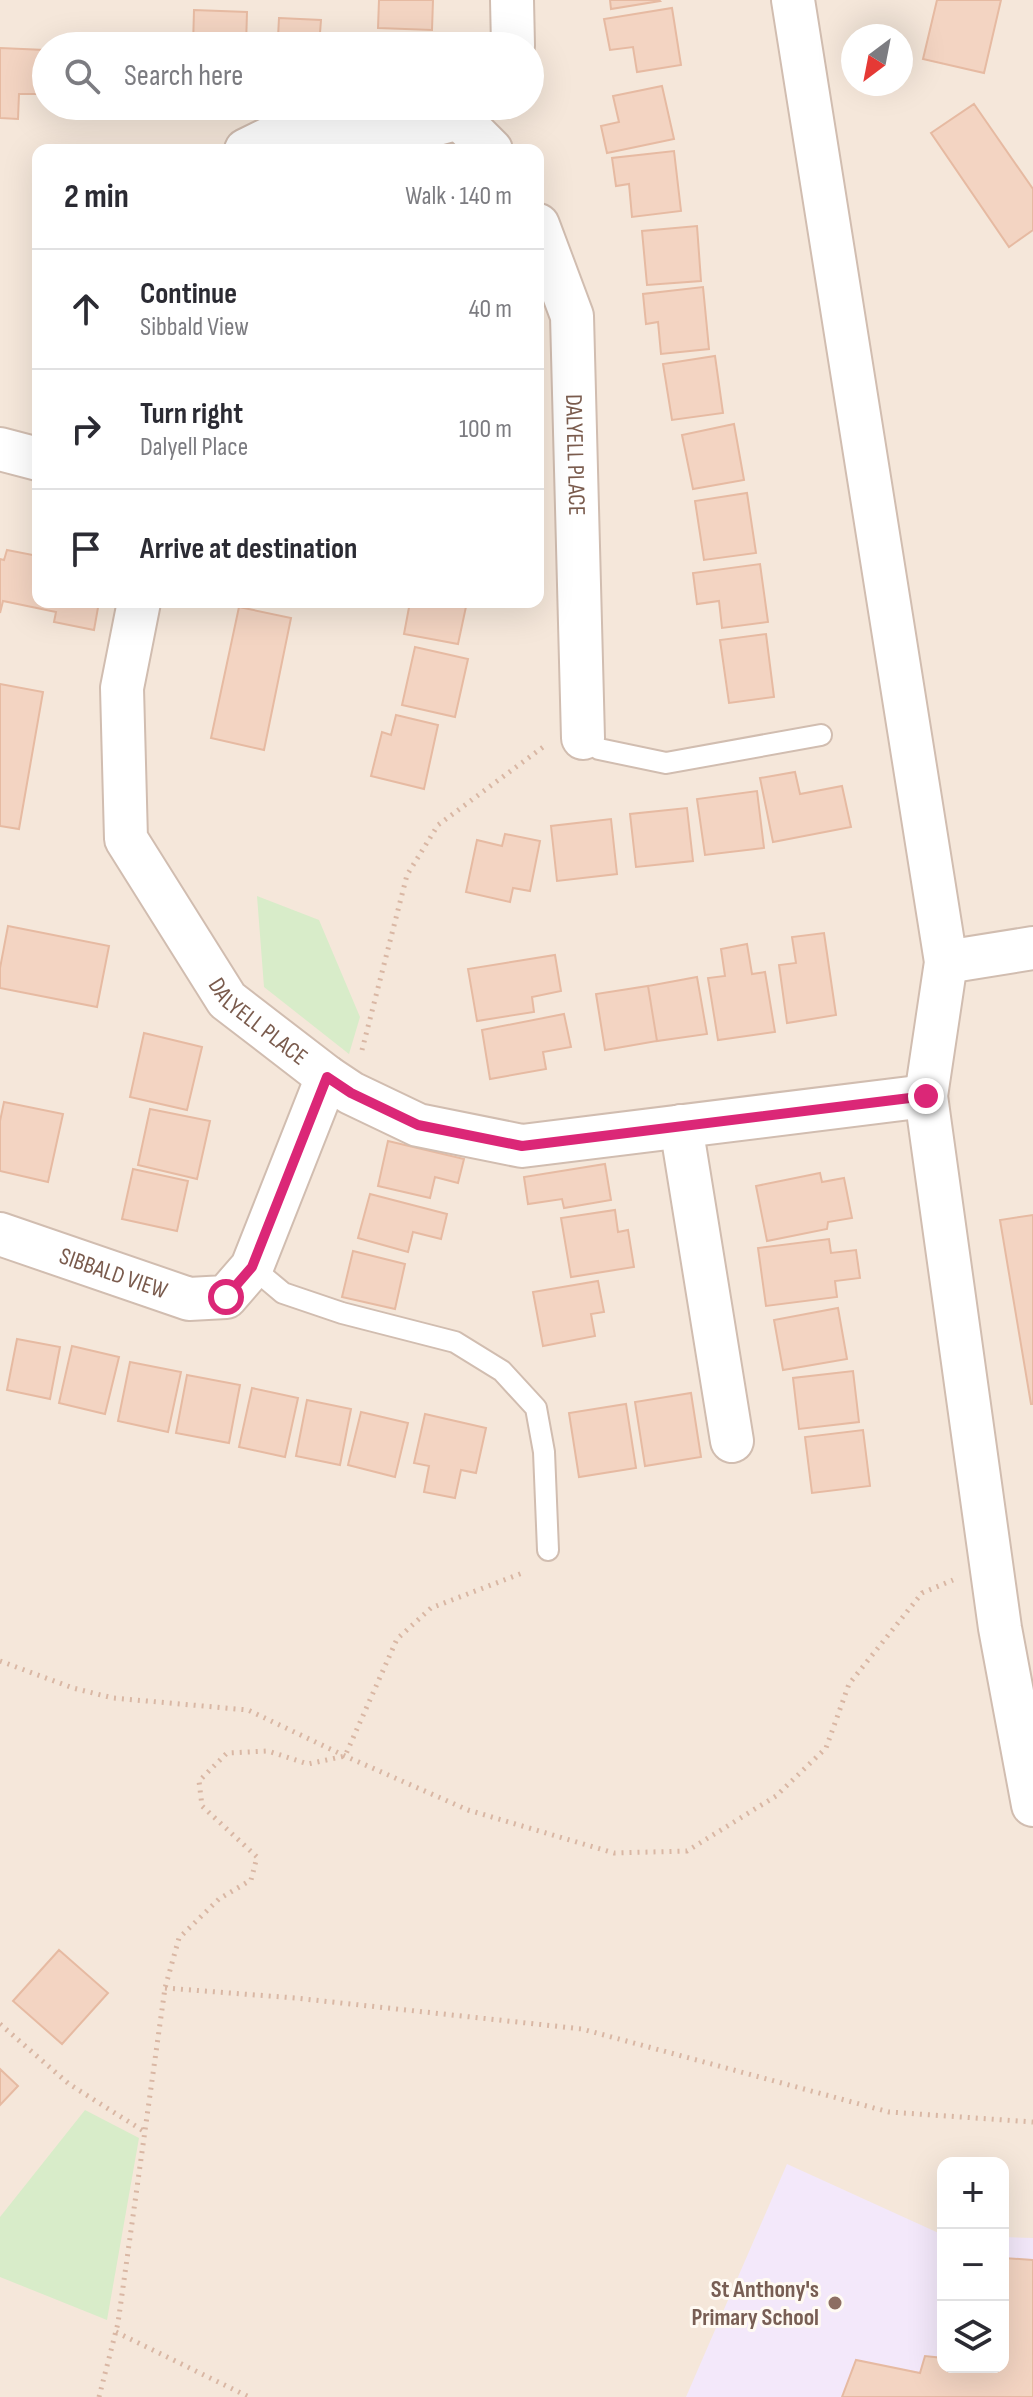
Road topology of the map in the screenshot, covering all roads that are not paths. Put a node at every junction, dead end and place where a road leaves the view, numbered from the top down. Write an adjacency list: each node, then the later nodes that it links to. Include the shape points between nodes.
1 (512, 0): 3 (street)
2 (793, 0): 15 (street)
3 (513, 32)
4 (440, 120): 6 (street, via 393,136 289,129)
5 (470, 120): 7 (street)
6 (258, 144)
7 (487, 144)
8 (544, 241): 12 (street, DALYELL PLACE, via 572,316)
9 (0, 449): 10 (street)
10 (32, 457)
11 (138, 608): 16 (street, DALYELL PLACE, via 122,688 126,839 227,1000)
12 (582, 728): 13 (lane, via 599,749 666,763)
13 (821, 735)
14 (1033, 948): 15 (street)
15 (946, 962): 17 (street)
16 (339, 1085): 18 (street, DALYELL PLACE, via 418,1125 522,1146); 20 (street, SIBBALD VIEW)
17 (926, 1096): 18 (street, DALYELL PLACE); 23 (street, via 1000,1628)
18 (681, 1126): 21 (street)
19 (0, 1234): 20 (street, SIBBALD VIEW, via 189,1299 226,1297)
20 (252, 1267): 22 (lane, via 283,1293 455,1342 502,1371 536,1408 544,1452)
21 (732, 1441)
22 (548, 1550)
23 (1031, 1785)

